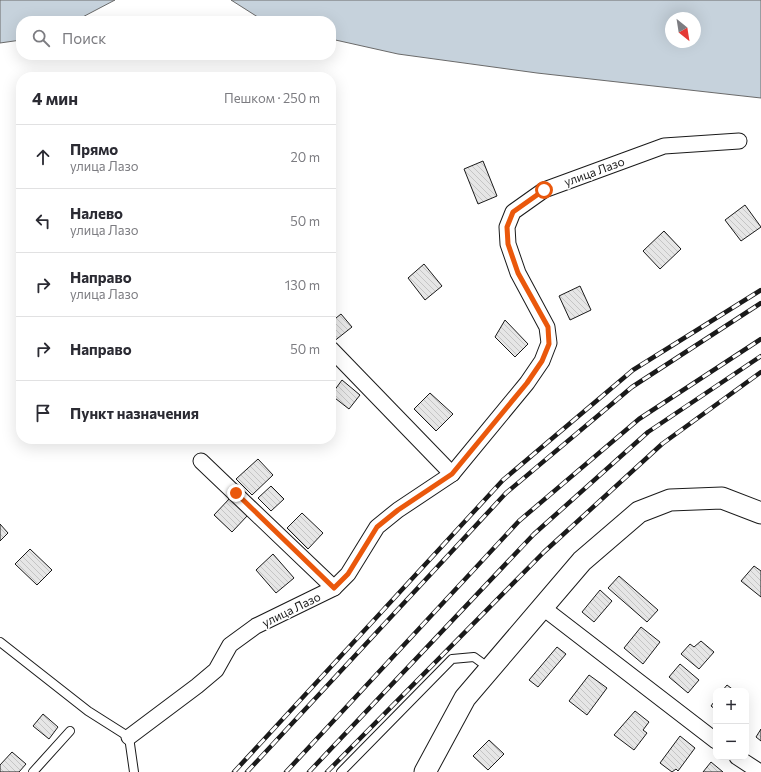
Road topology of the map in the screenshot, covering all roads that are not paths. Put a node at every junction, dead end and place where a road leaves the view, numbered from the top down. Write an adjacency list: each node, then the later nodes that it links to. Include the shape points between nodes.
1 (739, 141): 4 (street, улица Лазо, via 664,146 544,190 513,212 507,227 508,244 518,273 548,327 549,344 542,361 527,383)
2 (336, 354): 4 (street)
3 (201, 461): 6 (street)
4 (452, 474): 6 (street, улица Лазо, via 377,527 348,574)
5 (761, 513): 7 (street, via 722,498 670,500 638,512 582,561)
6 (334, 588): 11 (street, улица Лазо, via 256,626 230,645 216,670 198,686)
7 (542, 607): 9 (street); 12 (street)
8 (0, 642): 11 (lane, via 88,711)
9 (490, 669): 16 (lane, via 474,657 452,659); 17 (street, via 465,698)
10 (70, 731): 14 (lane)
11 (129, 736): 15 (lane)
12 (713, 739)
13 (742, 760): 18 (street)
14 (33, 772)
15 (134, 772)
16 (341, 772)
17 (425, 772)
18 (760, 772)

